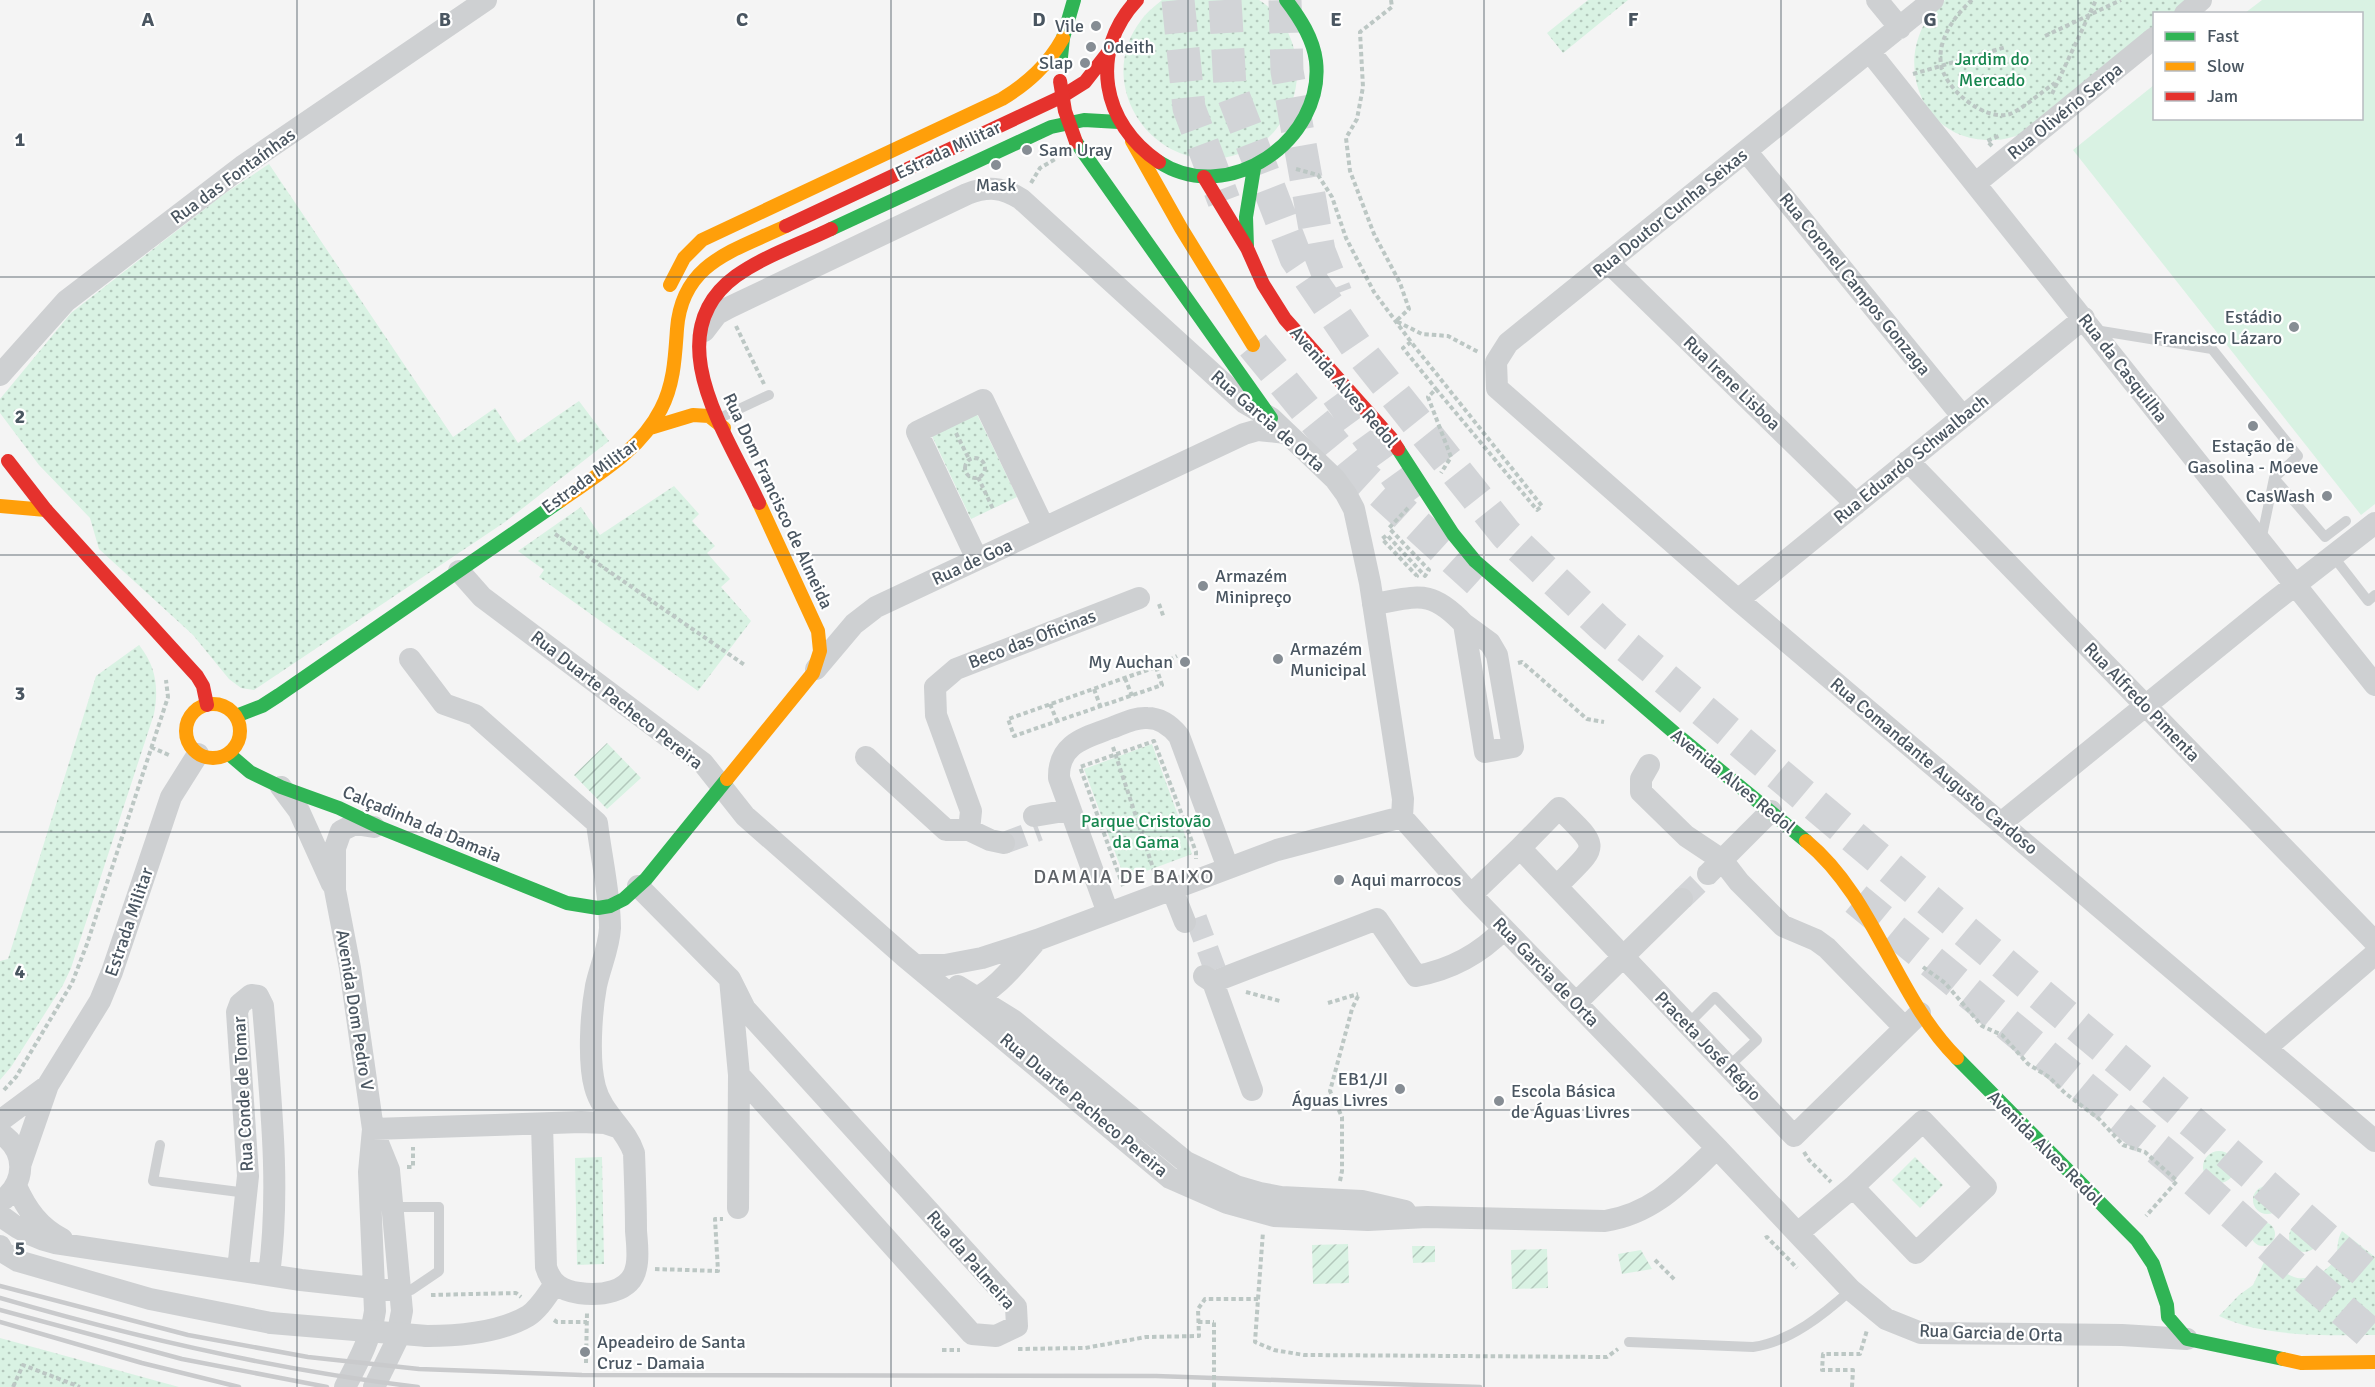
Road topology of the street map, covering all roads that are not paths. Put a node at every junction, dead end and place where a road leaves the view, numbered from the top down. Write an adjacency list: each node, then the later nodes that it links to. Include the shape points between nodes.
1 (486, 0): 30 (street, Rua das Fontaínhas, via 244,165 66,301)
2 (1074, 0): 14 (main road)
3 (1286, 0): 12 (main road)
4 (1306, 0): 12 (main road)
5 (1876, 0): 13 (street)
6 (1933, 0): 13 (street, Rua Doutor Cunha Seixas)
7 (2201, 0): 10 (street)
8 (1135, 1): 11 (main road)
9 (1116, 9): 11 (main road)
10 (2187, 12)
11 (1118, 26): 16 (main road)
12 (1306, 27): 21 (main road, via 1315,54 1316,82 1310,109 1297,133 1278,154)
13 (1900, 28): 17 (street, Rua Doutor Cunha Seixas)
14 (1063, 38): 27 (main road, via 1043,69 1002,99 702,240 684,258 672,279 668,302); 35 (main road, bridge, via 1060,81 1076,142)
15 (2153, 39): 23 (street, Rua Olivério Serpa)
16 (1110, 50): 18 (main road, via 1110,98); 27 (main road, Estrada Militar, via 1089,77 1061,97 708,264 686,291)
17 (1870, 52): 20 (street, Rua Doutor Cunha Seixas); 23 (street, Rua da Casquilha)
18 (1119, 122): 19 (main road); 28 (main road, Estrada Militar, via 1084,120 1051,127 748,268 713,296 700,324)
19 (1132, 141): 22 (main road, via 1177,172); 29 (main road)
20 (1746, 151): 25 (street, Rua Doutor Cunha Seixas); 33 (street, Rua Coronel Campos Gonzaga)
21 (1254, 168): 22 (main road, via 1229,176); 24 (main road, Avenida Alves Redol, via 1246,217)
22 (1204, 177): 24 (main road, Avenida Alves Redol)
23 (1976, 183): 26 (street, Rua da Casquilha)
24 (1247, 248): 71 (main road, Avenida Alves Redol, via 1285,319 1390,438 1475,561)
25 (1608, 262): 31 (street, Rua Doutor Cunha Seixas, via 1508,343 1496,362); 42 (street, Rua Irene Lisboa)
26 (2088, 324): 33 (street, Rua Eduardo Schwalbach); 40 (lane, via 2212,349 2298,456); 48 (street, Rua da Casquilha)
27 (675, 329): 36 (main road, Estrada Militar, via 675,368 670,388)
28 (698, 343): 34 (main road, Rua Dom Francisco de Almeida, via 701,372); 35 (street, Rua Garcia de Orta, via 710,322 728,308 974,191 1000,188 1021,199 1245,403)
29 (1253, 345)
30 (0, 375)
31 (1497, 388): 55 (street, Rua Comandante Augusto Cardoso)
32 (769, 395): 34 (lane)
33 (1963, 417): 39 (street, Rua Eduardo Schwalbach)
34 (721, 423): 36 (main road, via 709,416 693,415); 59 (main road, Rua Dom Francisco de Almeida, via 818,631 820,651)
35 (1278, 425): 47 (street, Rua de Goa, via 1272,430 1244,434); 56 (street, Rua Garcia de Orta, via 1335,478 1350,501)
36 (650, 428): 51 (main road, Estrada Militar, via 616,462)
37 (0, 444): 38 (main road)
38 (8, 460): 41 (main road, via 9,479); 44 (main road)
39 (1908, 461): 42 (street, Rua Eduardo Schwalbach); 62 (street, Rua Alfredo Pimenta)
40 (2274, 478): 45 (lane, via 2325,537); 48 (lane)
41 (4, 490)
42 (1856, 504): 55 (street, Rua Eduardo Schwalbach)
43 (0, 506): 44 (main road)
44 (45, 510): 61 (main road, via 197,676)
45 (2346, 521)
46 (2375, 523): 49 (street)
47 (1044, 528): 50 (street, Rua de Goa); 50 (street, via 983,400 917,432)
48 (2260, 542): 52 (street, Rua da Casquilha)
49 (2333, 556): 52 (street); 53 (lane, via 2368,601)
50 (977, 559): 59 (street, Rua de Goa, via 864,615)
51 (459, 571): 63 (main road, Estrada Militar, via 279,695); 69 (street, Rua Duarte Pacheco Pereira, via 482,597 703,763)
52 (2295, 585): 60 (street, Rua da Casquilha); 62 (street)
53 (2375, 595)
54 (1138, 598): 76 (street, Beco das Oficinas, via 956,669 935,687 936,715 971,811)
55 (1738, 600): 74 (street, Rua Comandante Augusto Cardoso)
56 (1373, 604): 57 (street, via 1427,597 1445,605); 72 (street, Rua Garcia de Orta, via 1403,799)
57 (1464, 624): 57 (street, via 1485,752 1513,747 1494,648)
58 (410, 659): 87 (street, via 444,704 475,715 597,823)
59 (813, 673): 69 (main road, Rua de Goa)
60 (2375, 685)
61 (207, 705): 63 (main road, via 226,707); 64 (main road, via 193,713 186,727 188,742)
62 (2146, 706): 74 (street); 92 (street, Rua Alfredo Pimenta)
63 (236, 716): 65 (main road, via 241,732)
64 (198, 754): 65 (main road, via 213,759); 107 (street, Estrada Militar, via 171,797 100,1001)
65 (229, 754): 68 (main road, Calçadinha da Damaia, via 250,772)
66 (866, 757): 76 (street, via 946,830)
67 (1648, 765): 79 (street, via 1641,779 1641,792)
68 (281, 787): 75 (main road, Calçadinha da Damaia); 84 (street, Avenida Dom Pedro V, via 299,811)
69 (722, 787): 82 (main road, Rua de Goa); 96 (street, Rua Duarte Pacheco Pereira, via 745,816)
70 (1070, 810): 73 (street); 80 (street, via 1059,778 1058,765 1064,754 1074,744 1136,719 1160,720 1179,736); 88 (street)
71 (1771, 811): 79 (street); 102 (main road, Avenida Alves Redol, via 1818,851 1851,889 1889,955)
72 (1402, 817): 80 (street, via 1321,837); 85 (street, Rua Garcia de Orta)
73 (1036, 823)
74 (2001, 823): 104 (street, Rua Comandante Augusto Cardoso)
75 (381, 828): 84 (street, Avenida Dom Pedro V, via 355,825 341,831 335,848); 87 (main road, Calçadinha da Damaia, via 567,903)
76 (969, 830): 77 (street)
77 (998, 837)
78 (1520, 848): 83 (street, Praceta José Régio); 83 (street, via 1559,808 1587,836 1591,844 1589,853); 85 (street)
79 (1715, 867): 102 (street, via 1739,882 1792,931 1827,948)
80 (1228, 868): 81 (street)
81 (1171, 883): 88 (street); 89 (street)
82 (638, 886): 87 (main road, Rua de Goa); 98 (street, Rua da Palmeira)
83 (1557, 886): 95 (street, Praceta José Régio)
84 (335, 890): 112 (street, Avenida Dom Pedro V)
85 (1471, 896): 90 (street, Rua Garcia de Orta)
86 (1682, 899): 95 (street)
87 (608, 907): 111 (street, via 608,942 592,1017 593,1074 600,1101)
88 (1108, 913): 91 (street)
89 (1190, 920)
90 (1504, 929): 100 (street, Rua Garcia de Orta); 108 (street, via 1486,945 1436,973 1416,976 1377,919 1211,977)
91 (1037, 940): 94 (street); 97 (street)
92 (2375, 942)
93 (2375, 954): 104 (street)
94 (982, 957): 96 (street, via 945,965); 99 (street, via 975,966)
95 (1623, 957): 100 (street); 103 (street, Praceta José Régio)
96 (913, 960): 99 (street, Rua Duarte Pacheco Pereira)
97 (1008, 972): 99 (street); 101 (street)
98 (730, 979): 106 (street); 106 (street, Rua da Palmeira, via 745,1010 1016,1307 1017,1326 996,1336 972,1334)
99 (968, 996): 101 (street, Rua Duarte Pacheco Pereira); 124 (street, Rua Duarte Pacheco Pereira, via 1170,1178 1227,1203 1274,1216 1368,1220)
100 (1576, 1002): 116 (street, Rua Garcia de Orta)
101 (1013, 1020): 124 (street, Rua Duarte Pacheco Pereira, via 1186,1162 1236,1186 1281,1197 1362,1201)
102 (1912, 1020): 105 (street, Praceta José Régio, via 1794,1136); 134 (main road, Avenida Alves Redol, via 1945,1046 2131,1234 2153,1264)
103 (1687, 1025): 105 (street, Praceta José Régio); 105 (lane, via 1715,997 1756,1040)
104 (2266, 1048): 114 (street, Rua Comandante Augusto Cardoso)
105 (1728, 1067)
106 (739, 1075): 122 (street)
107 (48, 1084): 109 (street, Estrada Militar); 117 (street, Estrada Militar)
108 (1252, 1090)
109 (0, 1121)
110 (542, 1124): 111 (street, via 581,1122); 112 (street); 130 (street, via 546,1267)
111 (617, 1127): 130 (street, via 630,1140 634,1153 636,1269 625,1285 609,1293 567,1292)
112 (373, 1129): 121 (street, Avenida Dom Pedro V, via 389,1170)
113 (0, 1133): 117 (street, via 18,1152)
114 (2375, 1141)
115 (160, 1145): 119 (lane, via 153,1181)
116 (1717, 1148): 124 (street, Rua Duarte Pacheco Pereira, via 1666,1195 1621,1218 1592,1221); 125 (street, Rua Garcia de Orta)
117 (21, 1163): 120 (street, Estrada Militar, via 20,1175)
118 (1853, 1186): 118 (street, via 1916,1252 1986,1187 1923,1121); 125 (street)
119 (247, 1193): 128 (street, Rua Conde de Tomar); 129 (street, Rua Conde de Tomar, via 237,1012 251,995 258,996 263,1006 276,1163)
120 (8, 1194): 126 (street, via 23,1202 50,1233)
121 (381, 1207): 131 (street, Avenida Dom Pedro V); 131 (lane, via 439,1207 439,1271); 132 (street, Avenida Dom Pedro V)
122 (738, 1209)
123 (0, 1215): 126 (street, via 39,1240)
124 (1427, 1217)
125 (1798, 1233): 133 (street, Rua Garcia de Orta)
126 (72, 1244): 128 (street)
127 (0, 1246): 130 (street, bridge, via 18,1261 150,1299 271,1323 428,1336 453,1336 510,1324 537,1308)
128 (238, 1270): 129 (street)
129 (269, 1275): 132 (street)
130 (555, 1284)
131 (410, 1288): 132 (street); 140 (street, Avenida Dom Pedro V, via 396,1342)
132 (375, 1290): 139 (street, Avenida Dom Pedro V, via 373,1327)
133 (1851, 1290): 135 (street, Rua Garcia de Orta, via 1886,1319 1922,1333); 137 (lane, via 1824,1314 1765,1346)
134 (2167, 1305): 135 (street, via 2153,1318); 136 (main road, Avenida Alves Redol, via 2168,1317)
135 (2122, 1335): 136 (street, Rua Garcia de Orta)
136 (2187, 1339): 138 (main road, Rua Garcia de Orta, via 2301,1363)
137 (1629, 1341)
138 (2375, 1362)
139 (345, 1387)
140 (374, 1387)

